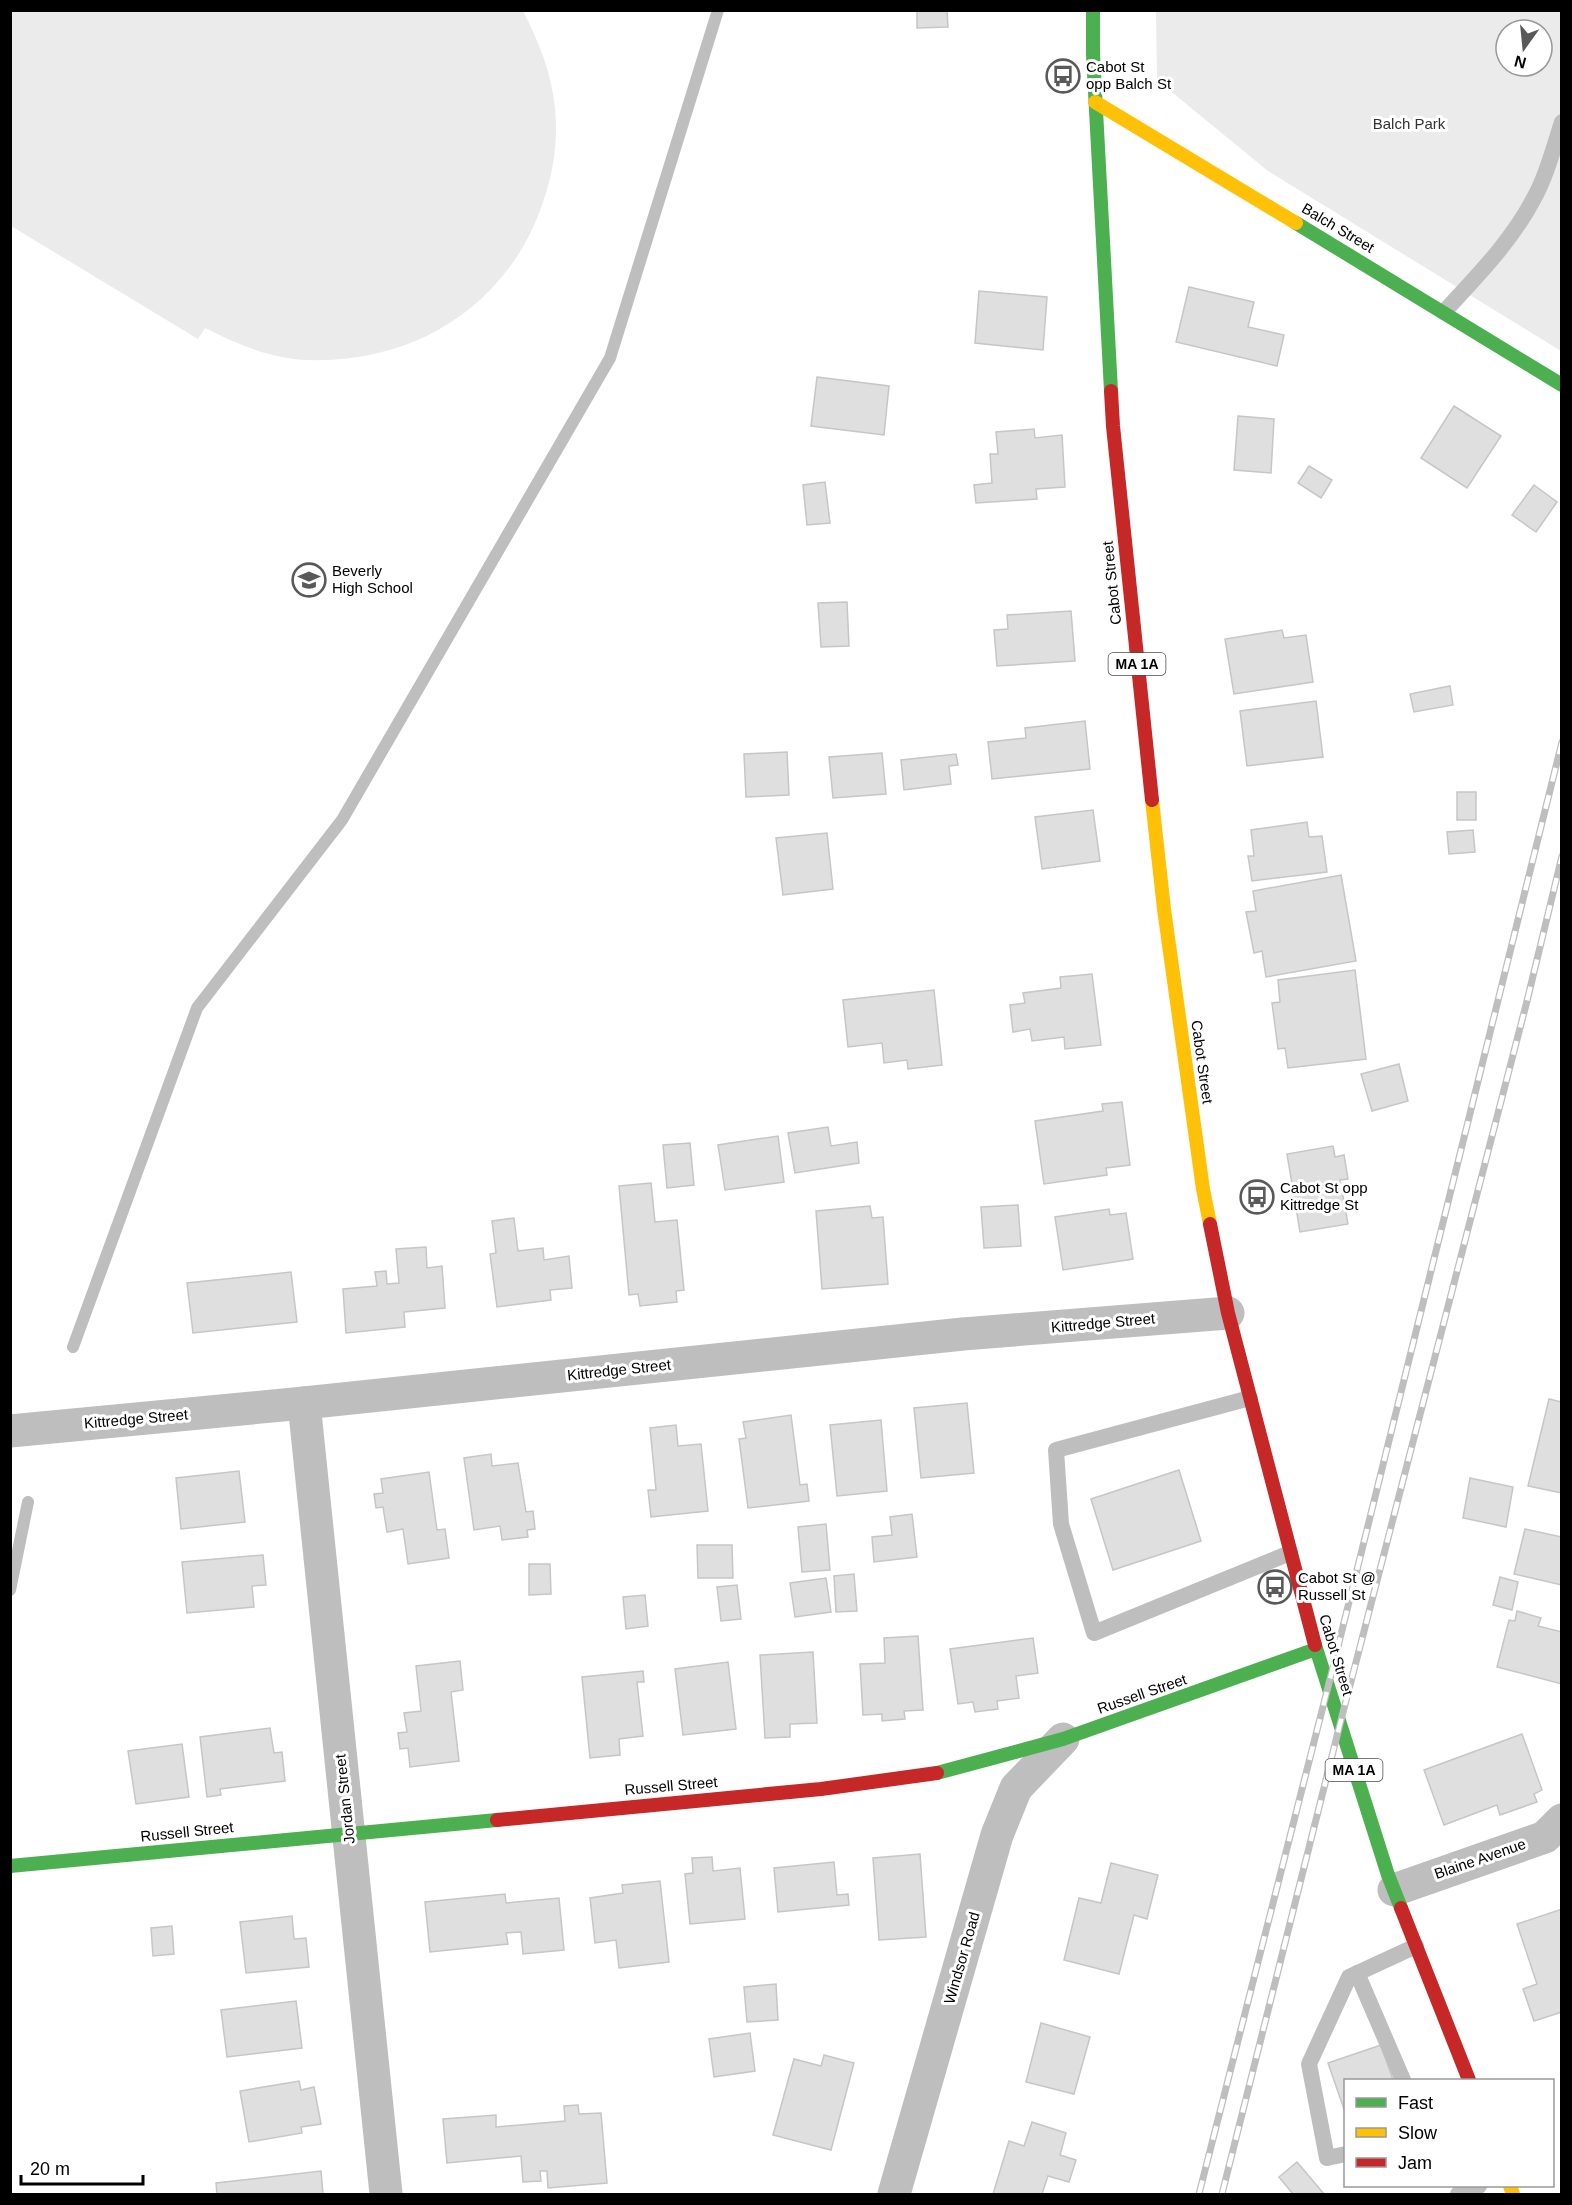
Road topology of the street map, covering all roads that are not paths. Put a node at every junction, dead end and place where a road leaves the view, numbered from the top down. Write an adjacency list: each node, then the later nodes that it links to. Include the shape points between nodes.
1 (1093, 10): 2 (main road, Cabot Street / MA 1A)
2 (1095, 102): 4 (main road, Balch Street); 6 (main road, Cabot Street / MA 1A, via 1113,426 1137,666 1175,991 1203,1188)
3 (1562, 122): 4 (lane, via 1534,199 1513,233)
4 (1444, 312): 5 (main road, Balch Street)
5 (1562, 385)
6 (1228, 1313): 7 (main road, Cabot Street / MA 1A); 8 (street, Kittredge Street, via 963,1334)
7 (1250, 1398): 10 (main road, Cabot Street / MA 1A); 10 (lane, via 1056,1450 1061,1524 1094,1633)
8 (304, 1403): 9 (street, Kittredge Street); 14 (street, Jordan Street)
9 (10, 1431)
10 (1290, 1553): 11 (main road, Cabot Street / MA 1A)
11 (1316, 1649): 12 (main road, Russell Street); 16 (main road, Cabot Street / MA 1A)
12 (1063, 1739): 14 (main road, Russell Street, via 925,1776 821,1790); 24 (street, Windsor Road, via 1016,1788 997,1835)
13 (1562, 1820): 16 (street, Blaine Avenue, via 1545,1837)
14 (349, 1833): 15 (main road, Russell Street); 23 (street, Jordan Street)
15 (10, 1866)
16 (1394, 1890): 17 (main road, Cabot Street / MA 1A)
17 (1416, 1946): 18 (lane); 20 (main road, Cabot Street / MA 1A)
18 (1357, 1973): 19 (lane); 21 (lane, via 1349,1977 1309,2064 1327,2158)
19 (1403, 2079)
20 (1469, 2079)
21 (1344, 2154)
22 (1476, 2187): 25 (lane)
23 (386, 2194)
24 (894, 2194)
25 (1458, 2194)

